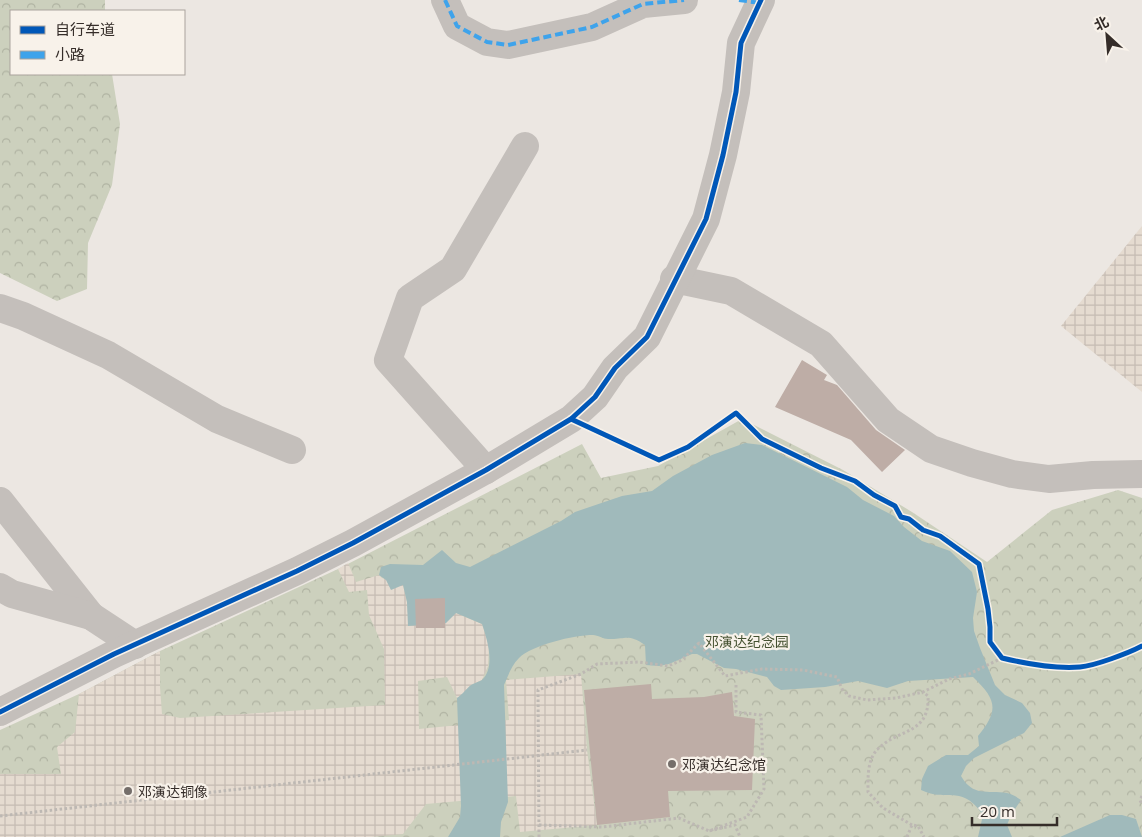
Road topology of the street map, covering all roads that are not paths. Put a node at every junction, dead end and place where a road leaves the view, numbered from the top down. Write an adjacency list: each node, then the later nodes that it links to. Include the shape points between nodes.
1 (445, 0): 3 (street, via 457,26 487,42 508,45 592,26)
2 (684, 0): 3 (street)
3 (656, 1)
4 (753, 1): 6 (street, via 741,43 736,92 725,146 706,219)
5 (525, 146): 9 (street, via 453,269 410,298 388,360)
6 (674, 279): 9 (street, via 647,337 615,368 595,397 571,419); 10 (street, via 730,291 821,344 888,420 931,449 1012,474 1040,478)
7 (0, 308): 8 (street, via 108,355 217,419)
8 (292, 450)
9 (486, 470): 14 (street, via 297,571)
10 (1142, 474)
11 (0, 501): 13 (street)
12 (0, 587): 13 (street, via 12,594)
13 (91, 616): 14 (street)
14 (135, 645): 15 (street)
15 (0, 712)

